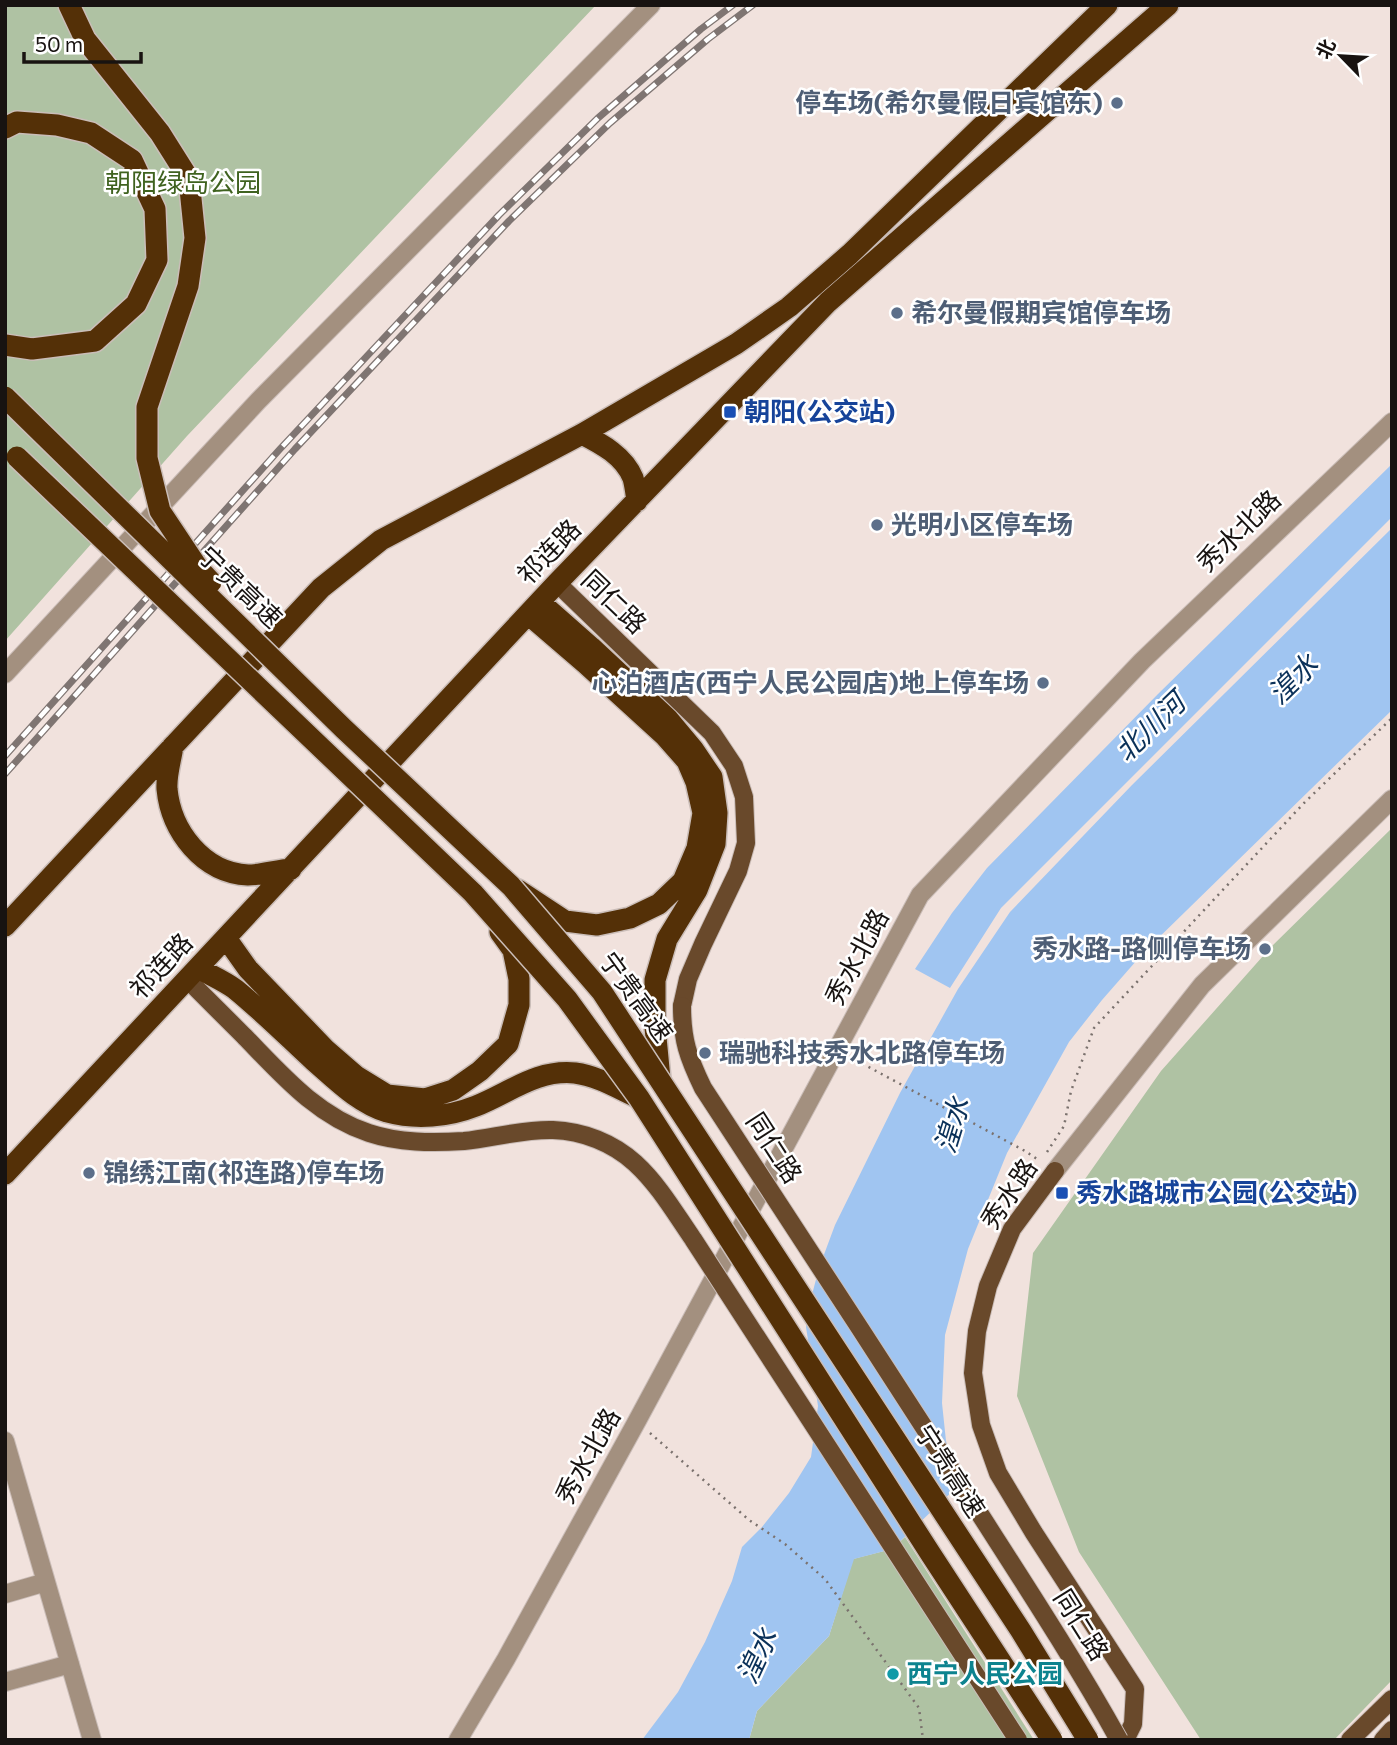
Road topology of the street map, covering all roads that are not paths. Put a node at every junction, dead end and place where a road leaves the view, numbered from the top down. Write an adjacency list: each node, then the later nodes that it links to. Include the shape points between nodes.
1 (69, 5): 15 (highway, bridge, via 85,39 160,133 189,179 195,237 188,286 147,407 147,458 160,512 198,568)
2 (651, 5): 14 (street, via 258,401)
3 (1107, 5): 9 (highway, via 850,254 789,307 736,344)
4 (1168, 5): 11 (highway, 祁连路, via 828,302)
5 (5, 128): 6 (highway, via 16,122 91,133 132,160 155,209 157,260 136,304 95,341 32,349)
6 (5, 345)
7 (5, 397): 15 (highway, 宁贵高速, bridge)
8 (1392, 422): 39 (street, 秀水北路, via 1142,661 920,895 637,1421)
9 (582, 434): 11 (highway, via 624,462); 16 (highway, via 381,540 321,588)
10 (5, 445): 21 (highway, bridge)
11 (637, 501): 12 (highway, 祁连路)
12 (557, 583): 13 (highway, 祁连路); 43 (main road, 同仁路, bridge, via 712,733 734,766 744,797 746,843 738,871 702,944 682,1006 689,1059 703,1088 1014,1568)
13 (534, 608): 18 (highway, 祁连路); 19 (highway, via 687,761 703,813)
14 (5, 674)
15 (344, 729): 20 (highway, 宁贵高速, bridge)
16 (173, 746): 18 (highway, via 166,786 171,813 183,837 202,857 248,875); 22 (highway)
17 (1392, 799): 29 (street, 秀水路, via 1202,985)
18 (291, 869): 23 (highway, 祁连路)
19 (690, 885): 20 (highway, bridge, via 630,918 597,925 565,921); 25 (highway, via 655,980)
20 (511, 886): 25 (highway, 宁贵高速, bridge, via 602,992)
21 (473, 893): 23 (highway, bridge, via 513,950 519,1005 509,1044 453,1090 425,1100 387,1095 356,1076 248,969); 26 (highway, bridge, via 567,999)
22 (5, 926)
23 (226, 938): 24 (highway, 祁连路)
24 (193, 974): 26 (highway, via 233,987 339,1084 386,1112 415,1117 445,1115 475,1107 524,1082 575,1073); 27 (highway, 祁连路); 40 (main road, bridge, via 245,1037 312,1103 341,1122 400,1141 465,1140 552,1130 578,1133 608,1144 634,1162 693,1239)
25 (660, 1079): 42 (highway, 宁贵高速, bridge)
26 (639, 1098): 41 (highway, bridge)
27 (27, 1151): 28 (highway); 30 (highway, 祁连路)
28 (5, 1152)
29 (1055, 1171): 44 (main road, 秀水路, via 1012,1229 988,1286 973,1373 981,1425 998,1473 1135,1689 1133,1724)
30 (5, 1174)
31 (5, 1441): 32 (street)
32 (46, 1582): 33 (street); 34 (street)
33 (5, 1594)
34 (70, 1664): 35 (street); 38 (street)
35 (5, 1682)
36 (1392, 1699): 45 (main road)
37 (1392, 1730): 46 (main road)
38 (92, 1740)
39 (458, 1740)
40 (1018, 1740)
41 (1052, 1740)
42 (1088, 1740)
43 (1119, 1740)
44 (1125, 1740)
45 (1350, 1740)
46 (1382, 1740)

